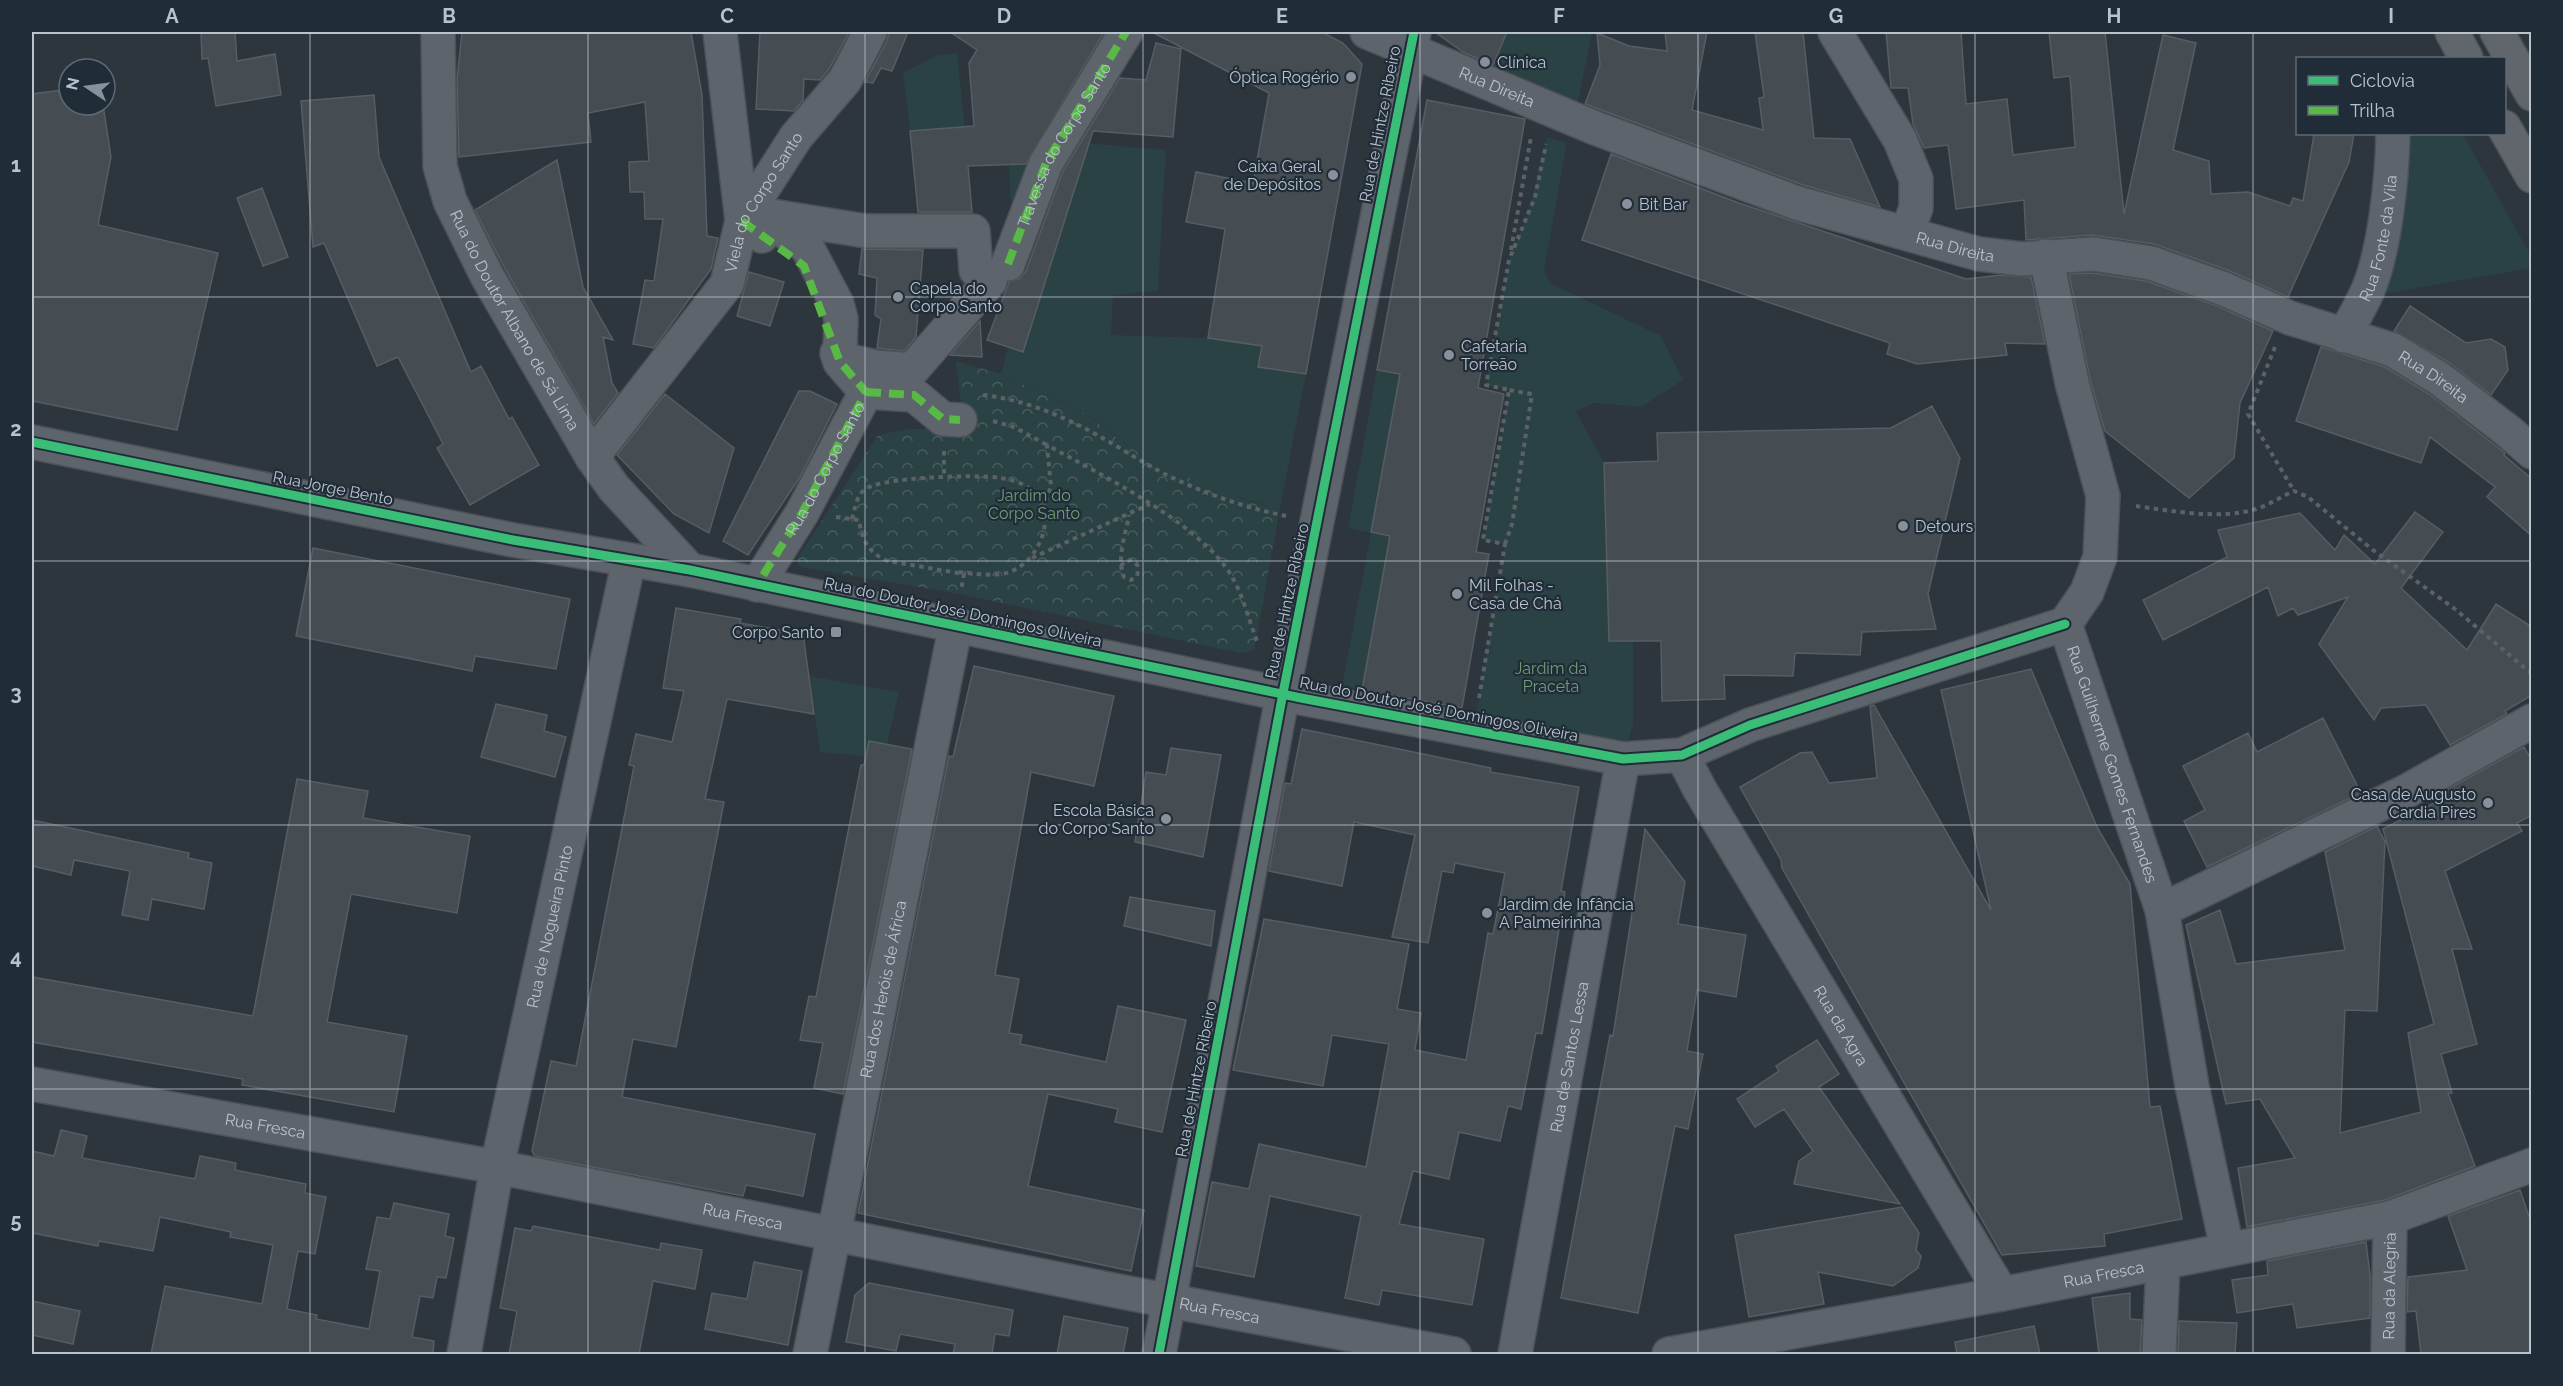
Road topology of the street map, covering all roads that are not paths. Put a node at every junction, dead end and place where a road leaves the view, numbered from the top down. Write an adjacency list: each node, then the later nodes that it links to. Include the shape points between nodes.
1 (438, 32): 25 (street, Rua do Doutor Albano de Sá Lima, via 440,166 450,201 487,276)
2 (720, 32): 15 (street)
3 (870, 32): 15 (street, Viela do Corpo Santo, via 845,80 796,137)
4 (1126, 32): 19 (street, Travessa do Corpo Santo, via 1046,163)
5 (1367, 32): 9 (street, Rua Direita)
6 (1834, 32): 17 (street, via 1900,140 1916,179 1916,208)
7 (2452, 32): 10 (main road)
8 (2497, 32): 11 (main road)
9 (1412, 41): 17 (street, Rua Direita, via 1552,111 1797,203); 31 (street, Rua de Hintze Ribeiro)
10 (2465, 57)
11 (2532, 94)
12 (2506, 129): 14 (main road)
13 (2393, 135): 20 (street, Rua Fonte da Vila, via 2383,232 2368,289)
14 (2532, 176)
15 (742, 221): 21 (street, Rua do Corpo Santo, via 804,266 840,362); 25 (street, Viela do Corpo Santo, via 727,284)
16 (973, 231): 16 (street, via 866,231 759,214 807,247 837,304 840,350 846,360 891,369 912,370 990,282 976,270)
17 (1907, 232): 18 (street, Rua Direita, via 1979,254 2022,259)
18 (2046, 256): 20 (street, Rua Direita, via 2093,254 2151,263); 30 (street, Rua Guilherme Gomes Fernandes, via 2072,383 2103,496 2100,557 2087,592)
19 (1008, 264)
20 (2344, 336): 24 (street, Rua Direita, via 2393,350 2431,373)
21 (866, 393): 22 (street, via 914,395 943,419); 28 (street, Rua do Corpo Santo, via 802,513)
22 (967, 407)
23 (32, 442): 26 (street, Rua Jorge Bento)
24 (2532, 452)
25 (592, 458): 27 (street, Rua do Doutor Albano de Sá Lima, via 614,488)
26 (629, 560): 27 (street); 38 (street, Rua de Nogueira Pinto)
27 (690, 570): 28 (street, Rua do Doutor José Domingos Oliveira)
28 (757, 585): 29 (street, Rua do Doutor José Domingos Oliveira)
29 (956, 624): 31 (street, Rua do Doutor José Domingos Oliveira); 40 (street, Rua dos Heróis de África)
30 (2064, 624): 33 (street, Rua do Doutor José Domingos Oliveira, via 1750,725); 35 (street, Rua Guilherme Gomes Fernandes)
31 (1283, 693): 34 (street, Rua do Doutor José Domingos Oliveira); 44 (street, Rua de Hintze Ribeiro)
32 (2532, 721): 35 (street, via 2407,791)
33 (1682, 755): 34 (street, Rua do Doutor José Domingos Oliveira); 43 (street, Rua da Agra)
34 (1623, 759): 49 (street, Rua de Santos Lessa)
35 (2163, 910): 41 (street, Rua Guilherme Gomes Fernandes, via 2192,1086)
36 (32, 1084): 38 (street, Rua Fresca)
37 (2532, 1165): 39 (street, Rua Fresca)
38 (497, 1167): 40 (street, Rua Fresca); 45 (street, Rua de Nogueira Pinto)
39 (2390, 1218): 41 (street, Rua Fresca); 52 (street, Rua da Alegria)
40 (833, 1235): 44 (street, Rua Fresca); 46 (street, Rua dos Heróis de África)
41 (2227, 1248): 42 (street, Rua Fresca)
42 (2163, 1263): 43 (street, Rua Fresca); 51 (street)
43 (2002, 1294): 50 (street, Rua Fresca)
44 (1170, 1301): 47 (street, Rua de Hintze Ribeiro); 48 (street, Rua Fresca)
45 (464, 1354)
46 (810, 1354)
47 (1159, 1354)
48 (1454, 1354)
49 (1515, 1354)
50 (1669, 1354)
51 (2159, 1354)
52 (2388, 1354)

